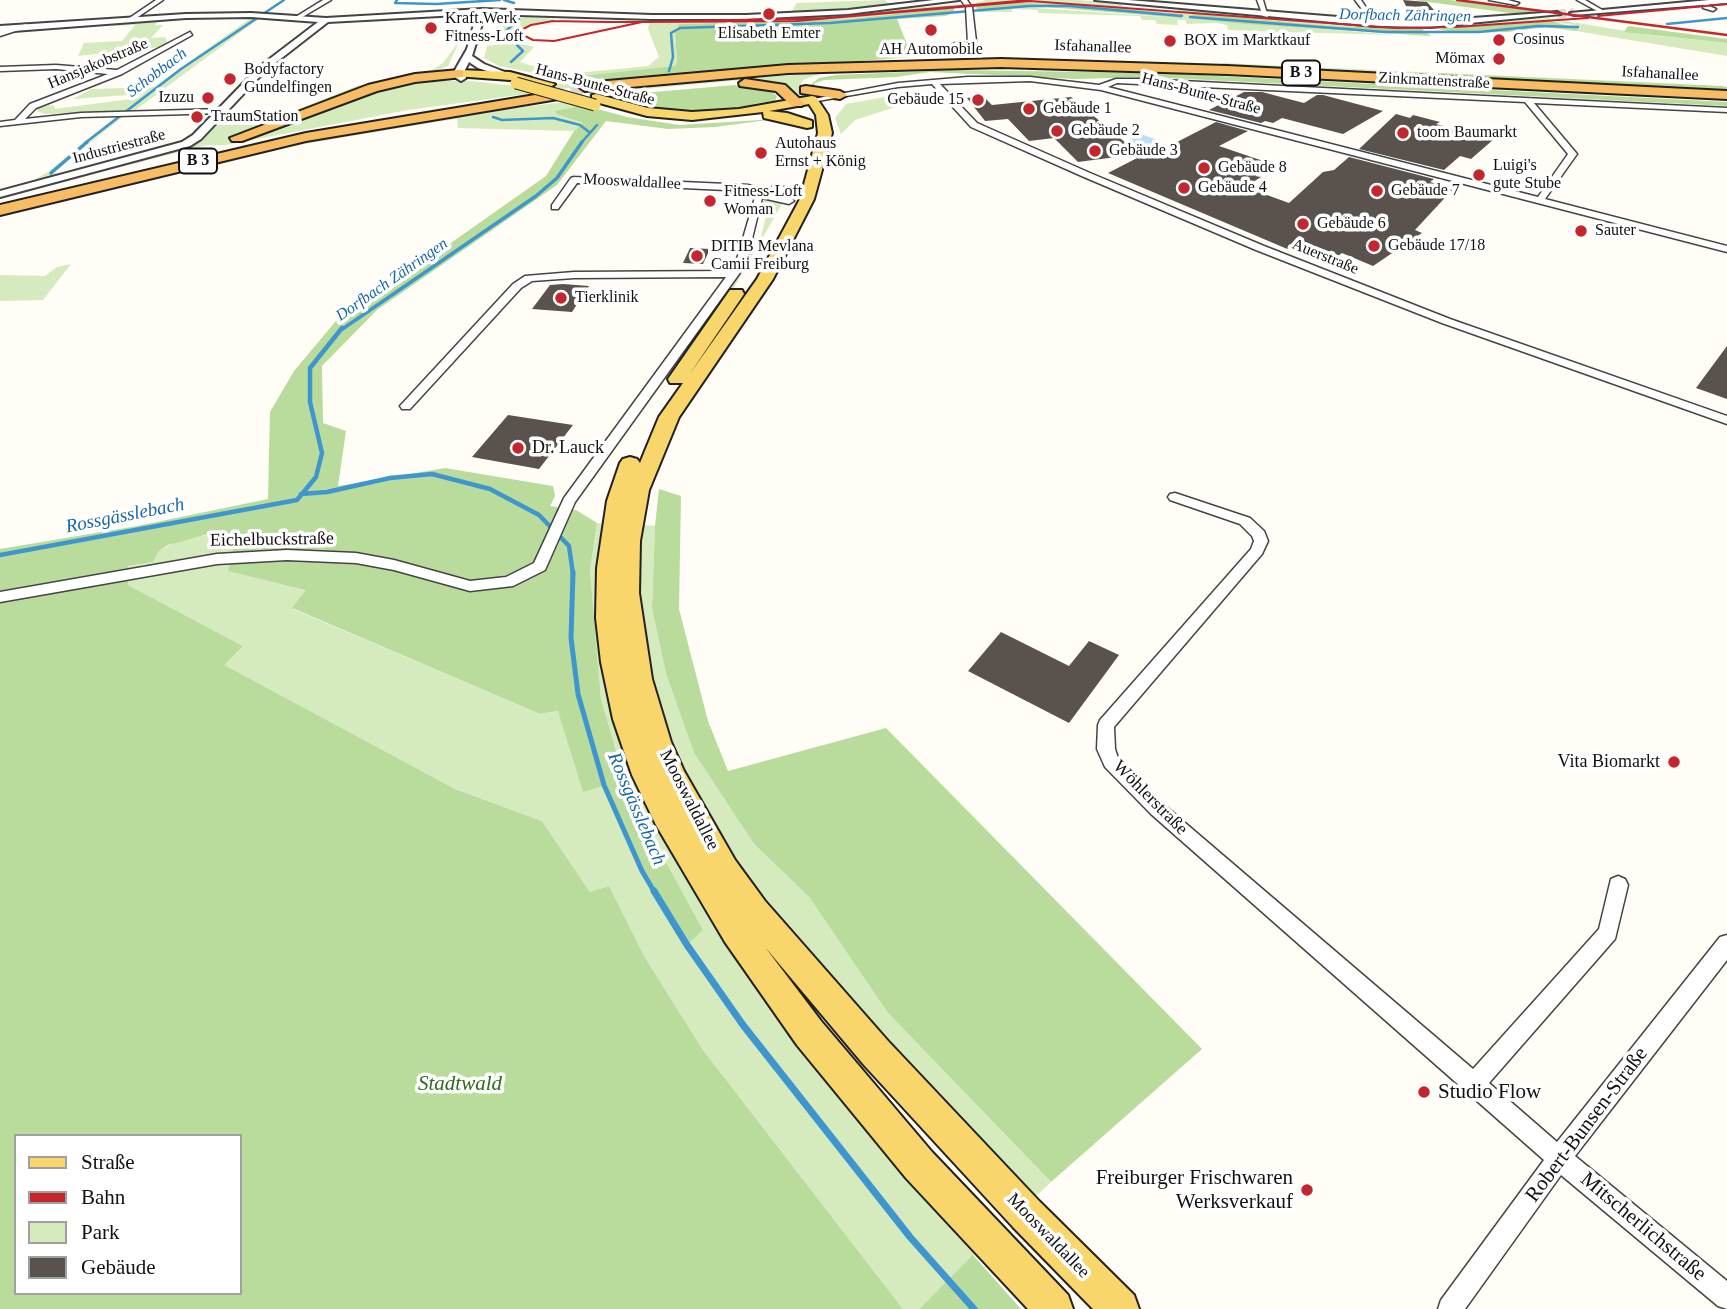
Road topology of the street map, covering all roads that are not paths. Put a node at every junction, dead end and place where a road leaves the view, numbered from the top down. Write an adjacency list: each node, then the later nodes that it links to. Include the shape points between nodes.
1 (160, 0): 23 (street)
2 (328, 0): 22 (street)
3 (1099, 0): 21 (street)
4 (1260, 0): 21 (street)
5 (1358, 0): 25 (street)
6 (1492, 0): 9 (street)
7 (1580, 0): 14 (street)
8 (1727, 1): 12 (street)
9 (1516, 3)
10 (962, 5): 17 (street, via 746,17); 29 (street); 29 (street, via 973,50)
11 (1674, 6): 12 (street); 14 (street)
12 (1710, 6): 13 (street)
13 (1727, 7)
14 (1601, 11): 16 (street)
15 (486, 13): 17 (street); 19 (street); 20 (street); 26 (street)
16 (1574, 13)
17 (525, 14): 26 (street)
18 (1557, 14): 25 (street)
19 (440, 15): 20 (street); 26 (street)
20 (417, 16): 24 (street)
21 (1266, 16): 25 (street)
22 (297, 18): 23 (street); 24 (street)
23 (130, 20): 27 (street)
24 (326, 20): 50 (street, Industriestraße, via 262,69)
25 (1375, 23)
26 (480, 26): 32 (street)
27 (0, 29)
28 (190, 34): 34 (street, Hansjakobstraße)
29 (953, 47): 30 (highway)
30 (874, 65): 35 (highway, Isfahanallee / B 3); 43 (highway, Isfahanallee / B 3, via 1142,66)
31 (0, 69): 34 (street)
32 (466, 69): 39 (main road, Hans-Bunte-Straße); 39 (street); 46 (highway, via 399,85 383,91); 56 (highway, via 373,88)
33 (848, 71): 42 (highway, Isfahanallee / B 3, via 695,80); 43 (highway, Isfahanallee / B 3, via 1128,70); 47 (highway, via 810,80)
34 (119, 72): 52 (street, Hansjakobstraße, via 33,106)
35 (666, 78): 38 (highway); 42 (highway, Isfahanallee / B 3)
36 (1140, 81): 40 (street, Zinkmattenstraße, via 1116,81); 41 (street); 45 (street, Zinkmattenstraße)
37 (934, 82): 40 (street, Hans-Bunte-Straße, via 1021,79); 44 (street, Hans-Bunte-Straße); 68 (street, Auerstraße, via 974,125 1087,176 1434,316)
38 (571, 84)
39 (534, 88): 42 (main road, Hans-Bunte-Straße, bridge); 48 (highway); 53 (highway); 56 (highway, B 3)
40 (1101, 88): 41 (street, Hans-Bunte-Straße)
41 (1122, 92): 61 (street, Hans-Bunte-Straße)
42 (599, 96): 47 (highway, via 744,83 774,85); 51 (main road, Hans-Bunte-Straße, via 648,112 692,116)
43 (1727, 97)
44 (842, 99): 47 (highway)
45 (1526, 99): 49 (street, Zinkmattenstraße); 61 (street, via 1573,154)
46 (379, 100)
47 (803, 100): 51 (highway); 55 (main road); 57 (main road, Mooswaldallee, via 826,116 823,149)
48 (409, 106)
49 (1727, 110)
50 (222, 111): 52 (street); 59 (street, Industriestraße, via 186,144)
51 (771, 111): 55 (main road, via 787,117)
52 (19, 120): 54 (street)
53 (398, 120): 64 (highway, B 3, via 230,153)
54 (0, 124)
55 (807, 136): 60 (main road, Mooswaldallee)
56 (175, 160): 62 (highway, B 3)
57 (810, 190): 60 (street, Mooswaldallee); 77 (main road, Mooswaldallee, via 765,279 669,417 639,490 629,541 627,593 634,654 647,708 673,776 754,911 876,1054)
58 (764, 192): 60 (street, Mooswaldallee); 63 (street, Mooswaldallee, via 574,180); 66 (street, via 758,196)
59 (0, 194)
60 (791, 195): 76 (main road, Mooswaldallee, via 739,290 643,435 622,489 607,589 613,662 626,719 666,817 711,895 769,980 919,1165)
61 (1539, 202): 65 (street, Hans-Bunte-Straße)
62 (0, 204)
63 (555, 207)
64 (0, 210)
65 (1727, 249)
66 (734, 274): 67 (street, via 529,278); 70 (street, Eichelbuckstraße, via 569,502 540,566 508,582 470,586 356,558 287,555 126,572)
67 (406, 406)
68 (1727, 420)
69 (1175, 497): 73 (street, Wöhlerstraße, via 1244,521 1261,541 1106,725 1111,762 1157,809)
70 (0, 597)
71 (1618, 885): 73 (street, via 1608,933)
72 (1727, 944): 74 (street, Robert-Bunsen-Straße)
73 (1475, 1083): 74 (street, Wöhlerstraße)
74 (1559, 1158): 75 (street, Mitscherlichstraße); 78 (street, Robert-Bunsen-Straße)
75 (1727, 1297)
76 (1054, 1309)
77 (1120, 1309)
78 (1450, 1309)

